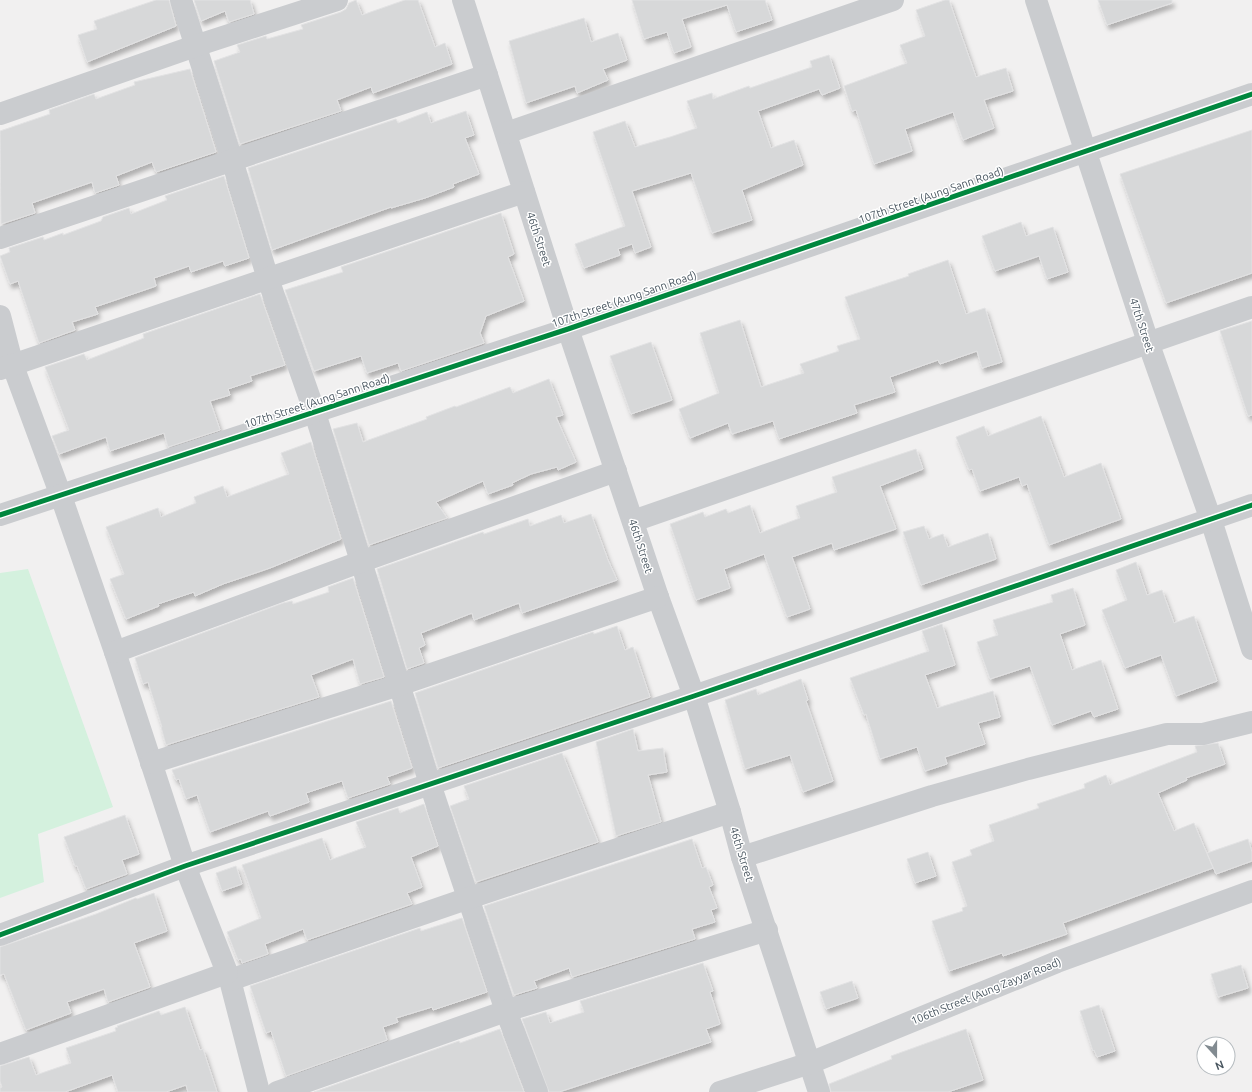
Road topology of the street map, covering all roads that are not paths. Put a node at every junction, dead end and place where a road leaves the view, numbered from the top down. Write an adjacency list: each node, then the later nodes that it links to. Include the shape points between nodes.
1 (181, 0): 6 (street)
2 (337, 0): 6 (street)
3 (463, 0): 7 (street, 46th Street)
4 (893, 0): 10 (street)
5 (1036, 0): 11 (street, 47th Street)
6 (195, 46): 9 (street); 12 (street)
7 (487, 74): 10 (street, 46th Street); 12 (street)
8 (1252, 94): 11 (street, 107th Street (Aung Sann Road))
9 (0, 114)
10 (506, 133): 13 (street, 46th Street)
11 (1086, 152): 18 (street, 107th Street (Aung Sann Road)); 19 (street, 47th Street)
12 (232, 160): 14 (street); 15 (street)
13 (524, 192): 15 (street); 18 (street, 46th Street)
14 (0, 238)
15 (268, 279): 20 (street); 21 (street)
16 (1252, 307): 19 (street)
17 (0, 316): 20 (street)
18 (568, 329): 21 (street, 107th Street (Aung Sann Road)); 22 (street, 46th Street)
19 (1148, 342): 26 (street, 47th Street); 27 (street)
20 (6, 368): 23 (street)
21 (315, 413): 23 (street, 107th Street (Aung Sann Road)); 28 (street)
22 (616, 471): 27 (street, 46th Street); 28 (street)
23 (61, 496): 25 (street, 107th Street (Aung Sann Road)); 31 (street)
24 (1252, 505): 26 (street)
25 (0, 515)
26 (1211, 520): 30 (street, 47th Street); 33 (street)
27 (633, 521): 29 (street, 46th Street)
28 (360, 562): 31 (street); 32 (street)
29 (658, 597): 32 (street); 33 (street, 46th Street)
30 (1252, 648)
31 (115, 652): 35 (street)
32 (399, 685): 35 (street); 36 (street)
33 (694, 696): 36 (street); 37 (street, 46th Street)
34 (1252, 722): 38 (street, via 1203,734 1167,734 1028,769)
35 (151, 762): 39 (street)
36 (430, 784): 39 (street); 41 (street)
37 (730, 812): 38 (street, 46th Street); 41 (street)
38 (742, 857): 42 (street, 46th Street)
39 (185, 866): 43 (street); 44 (street)
40 (1252, 891): 47 (street, 106th Street (Aung Zayyar Road), via 1057,962)
41 (468, 898): 44 (street); 45 (street)
42 (767, 930): 45 (street); 47 (street, 46th Street)
43 (0, 935)
44 (229, 977): 46 (street); 48 (street)
45 (506, 1011): 49 (street); 50 (street)
46 (0, 1054)
47 (810, 1063): 51 (street, 106th Street (Aung Zayyar Road)); 52 (street, 46th Street)
48 (259, 1092)
49 (277, 1092)
50 (537, 1092)
51 (720, 1092)
52 (819, 1092)

